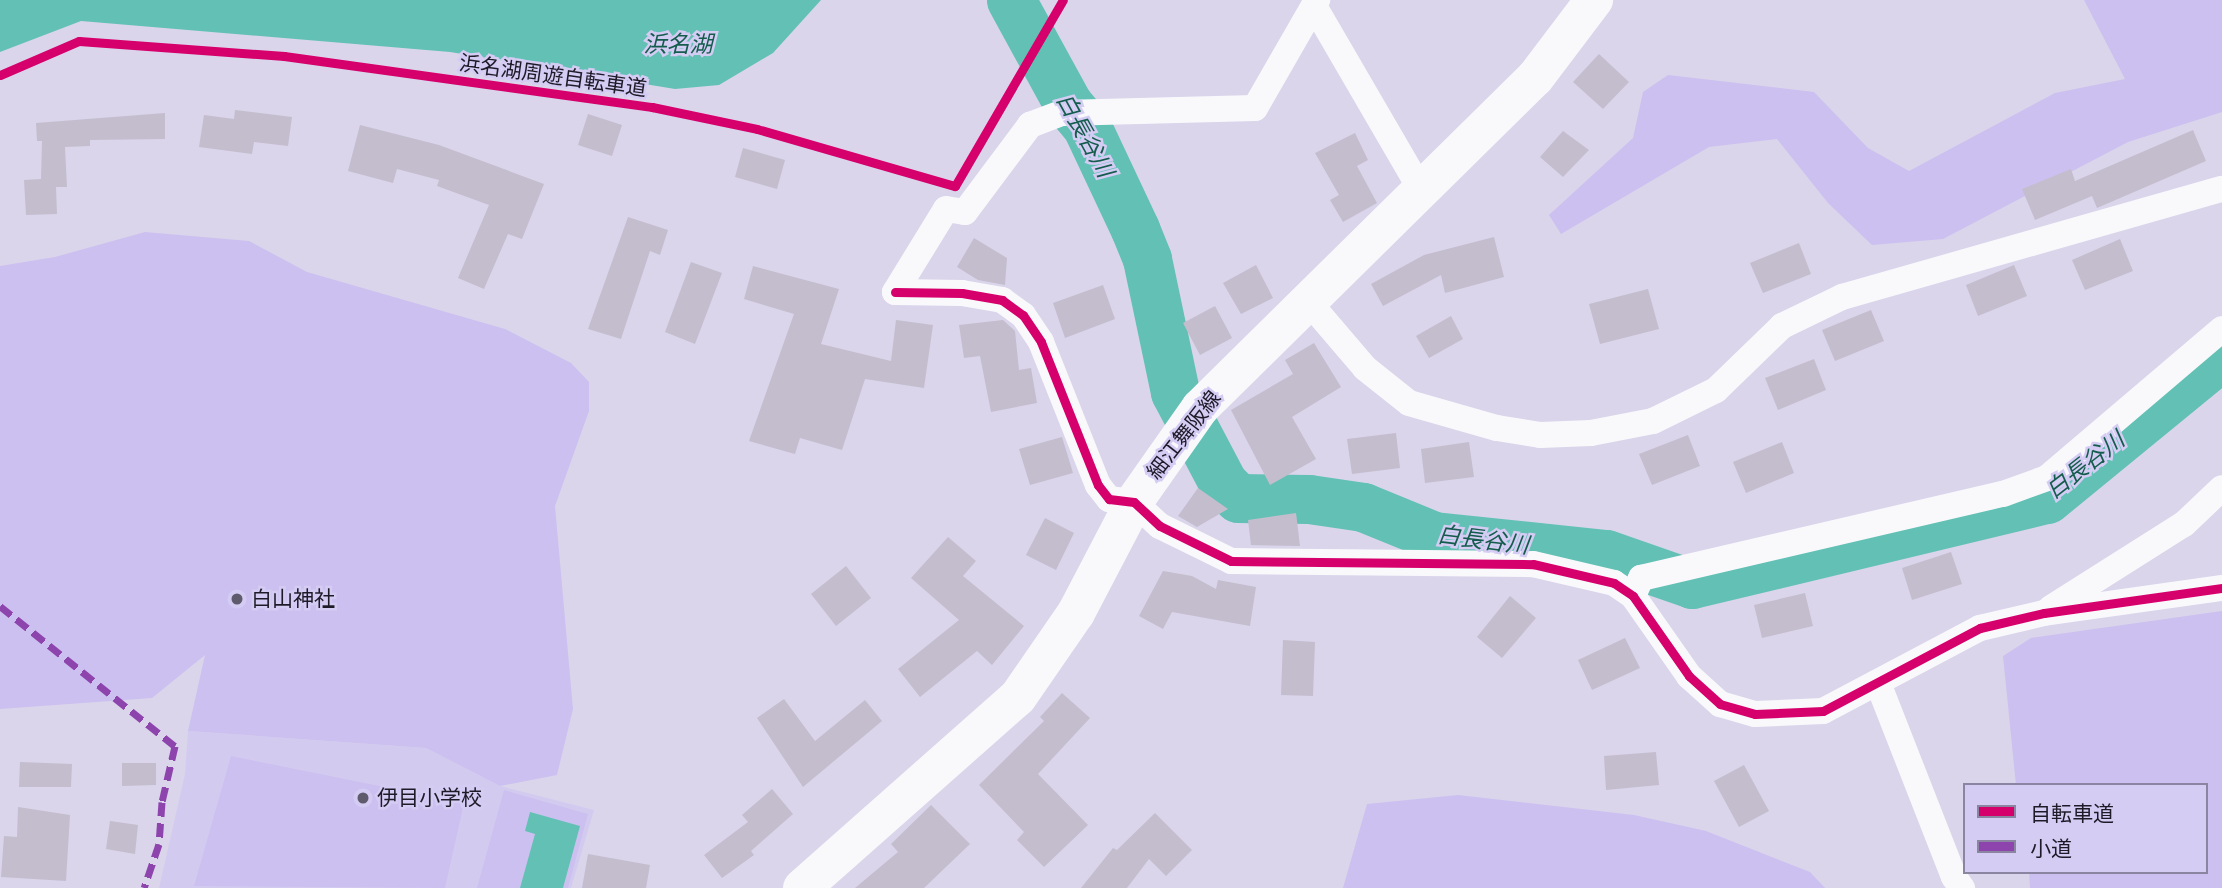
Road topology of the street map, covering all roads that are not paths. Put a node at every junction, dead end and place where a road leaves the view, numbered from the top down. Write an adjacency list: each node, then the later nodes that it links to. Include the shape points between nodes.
1 (1594, 0): 4 (main road, 細江舞阪線, via 1535,78)
2 (1316, 3): 4 (street); 8 (street, via 1255,108 1088,111 1062,113 1030,125 965,212 946,209 895,292 962,293 1002,300 1023,315 1041,342 1098,485 1109,499)
3 (2222, 189): 5 (street, via 1842,297 1782,326 1716,390 1653,421 1591,433 1541,435 1497,428 1409,403 1365,368)
4 (1423, 192): 5 (main road, 細江舞阪線)
5 (1307, 300): 8 (main road, 細江舞阪線, via 1192,420)
6 (2222, 328): 10 (street, via 2047,478 2003,494 1641,578)
7 (2222, 488): 11 (street, via 2184,524)
8 (1134, 502): 10 (street, via 1160,526 1231,561 1533,564 1614,583); 13 (main road, 細江舞阪線, via 1076,613 1018,697)
9 (2222, 588): 11 (street)
10 (1633, 596): 12 (street, via 1689,676 1720,704 1755,714 1790,716 1823,711)
11 (2044, 612): 12 (street, via 1980,628)
12 (1878, 683): 14 (street)
13 (802, 888)
14 (1962, 888)

